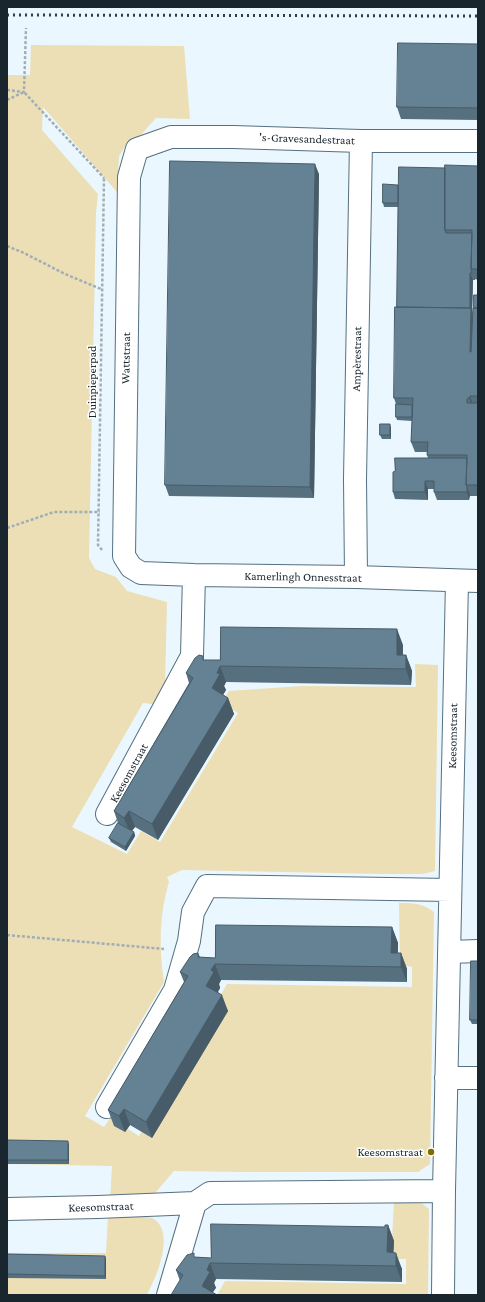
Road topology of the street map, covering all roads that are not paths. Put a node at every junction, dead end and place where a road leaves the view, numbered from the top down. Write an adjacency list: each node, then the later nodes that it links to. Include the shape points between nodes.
1 (361, 141): 2 (street, 's-Gravesandestraat); 3 (street, 's-Gravesandestraat, via 171,137); 6 (street, Ampèrestraat)
2 (478, 141)
3 (137, 149): 4 (street, Wattstraat, via 129,177 124,513 124,556)
4 (131, 567): 5 (street, Kamerlingh Onnesstraat, via 141,573)
5 (194, 575): 6 (street, Kamerlingh Onnesstraat); 8 (street, Keesomstraat, via 192,656)
6 (356, 577): 7 (street, Kamerlingh Onnesstraat)
7 (467, 581): 9 (street, Keesomstraat)
8 (107, 814)
9 (450, 890): 10 (street, Keesomstraat); 14 (street, via 207,886 193,912 189,941 175,990)
10 (450, 952): 11 (street); 12 (street, Keesomstraat)
11 (478, 952)
12 (446, 1078): 13 (street); 15 (street, Keesomstraat)
13 (478, 1078)
14 (106, 1107)
15 (444, 1191): 16 (street, Keesomstraat, via 210,1193); 19 (street, Keesomstraat)
16 (195, 1203): 17 (street, Keesomstraat); 18 (street)
17 (7, 1209)
18 (168, 1295)
19 (443, 1295)

